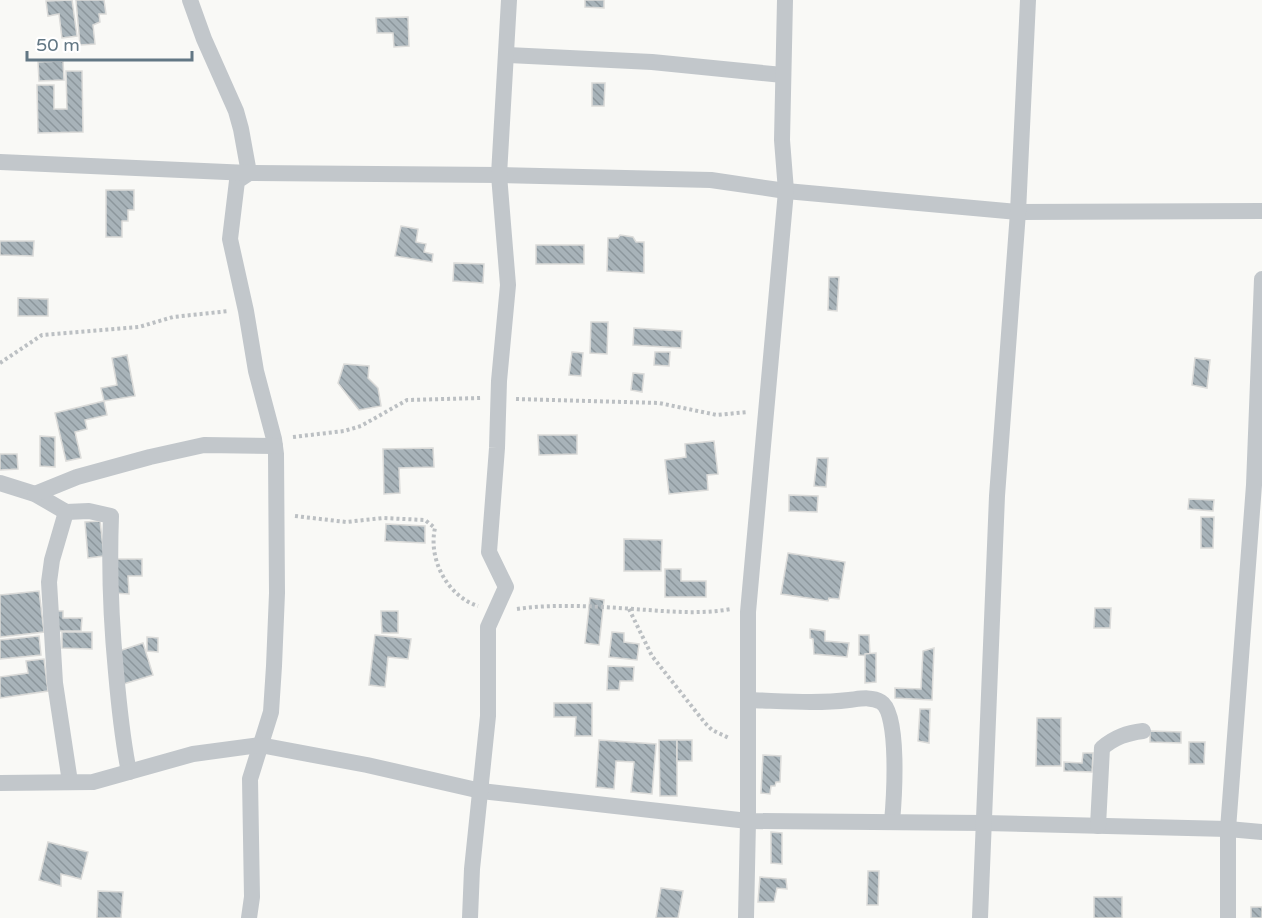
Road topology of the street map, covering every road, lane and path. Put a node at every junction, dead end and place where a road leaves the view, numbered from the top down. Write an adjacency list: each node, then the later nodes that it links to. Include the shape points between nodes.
1 (190, 0): 8 (street, via 236,111)
2 (510, 0): 5 (street)
3 (785, 0): 6 (street)
4 (1028, 0): 12 (street)
5 (506, 55): 6 (street, via 652,62); 9 (street)
6 (783, 75): 10 (street)
7 (0, 162): 8 (street)
8 (249, 173): 9 (street); 14 (street, via 237,181 230,239)
9 (498, 175): 10 (street, via 711,180); 28 (street, via 508,285 489,552 506,587 488,627 488,716)
10 (786, 190): 12 (street); 21 (street, via 748,612)
11 (1262, 211): 12 (street)
12 (1018, 212): 31 (street, via 997,496)
13 (1262, 279): 33 (street, via 1254,485)
14 (246, 311): 15 (path, via 173,317 139,327 42,335); 16 (street)
15 (0, 363)
16 (274, 446): 18 (street, via 204,445 77,477); 24 (street, via 274,666 271,712)
17 (0, 483): 18 (street)
18 (35, 494): 19 (street)
19 (66, 512): 25 (street, via 89,511 111,516 111,616 118,710); 26 (street, via 51,560 49,582 55,683)
20 (628, 608): 23 (path, via 651,656 705,723 725,737)
21 (748, 700): 23 (street); 30 (street, via 832,702 864,698 882,702 891,722 895,783)
22 (1143, 731): 32 (street, via 1122,735 1102,748)
23 (748, 741): 29 (street)
24 (260, 745): 25 (street, via 193,754); 28 (street); 35 (street, via 250,778)
25 (129, 772): 26 (street, via 93,782)
26 (70, 782): 27 (street)
27 (0, 783)
28 (481, 791): 29 (street); 36 (street)
29 (748, 821): 30 (street); 37 (street)
30 (892, 822): 31 (street)
31 (984, 823): 32 (street); 38 (street)
32 (1098, 826): 33 (street)
33 (1228, 829): 34 (street); 39 (street)
34 (1262, 832)
35 (249, 918)
36 (470, 918)
37 (746, 918)
38 (980, 918)
39 (1228, 918)

